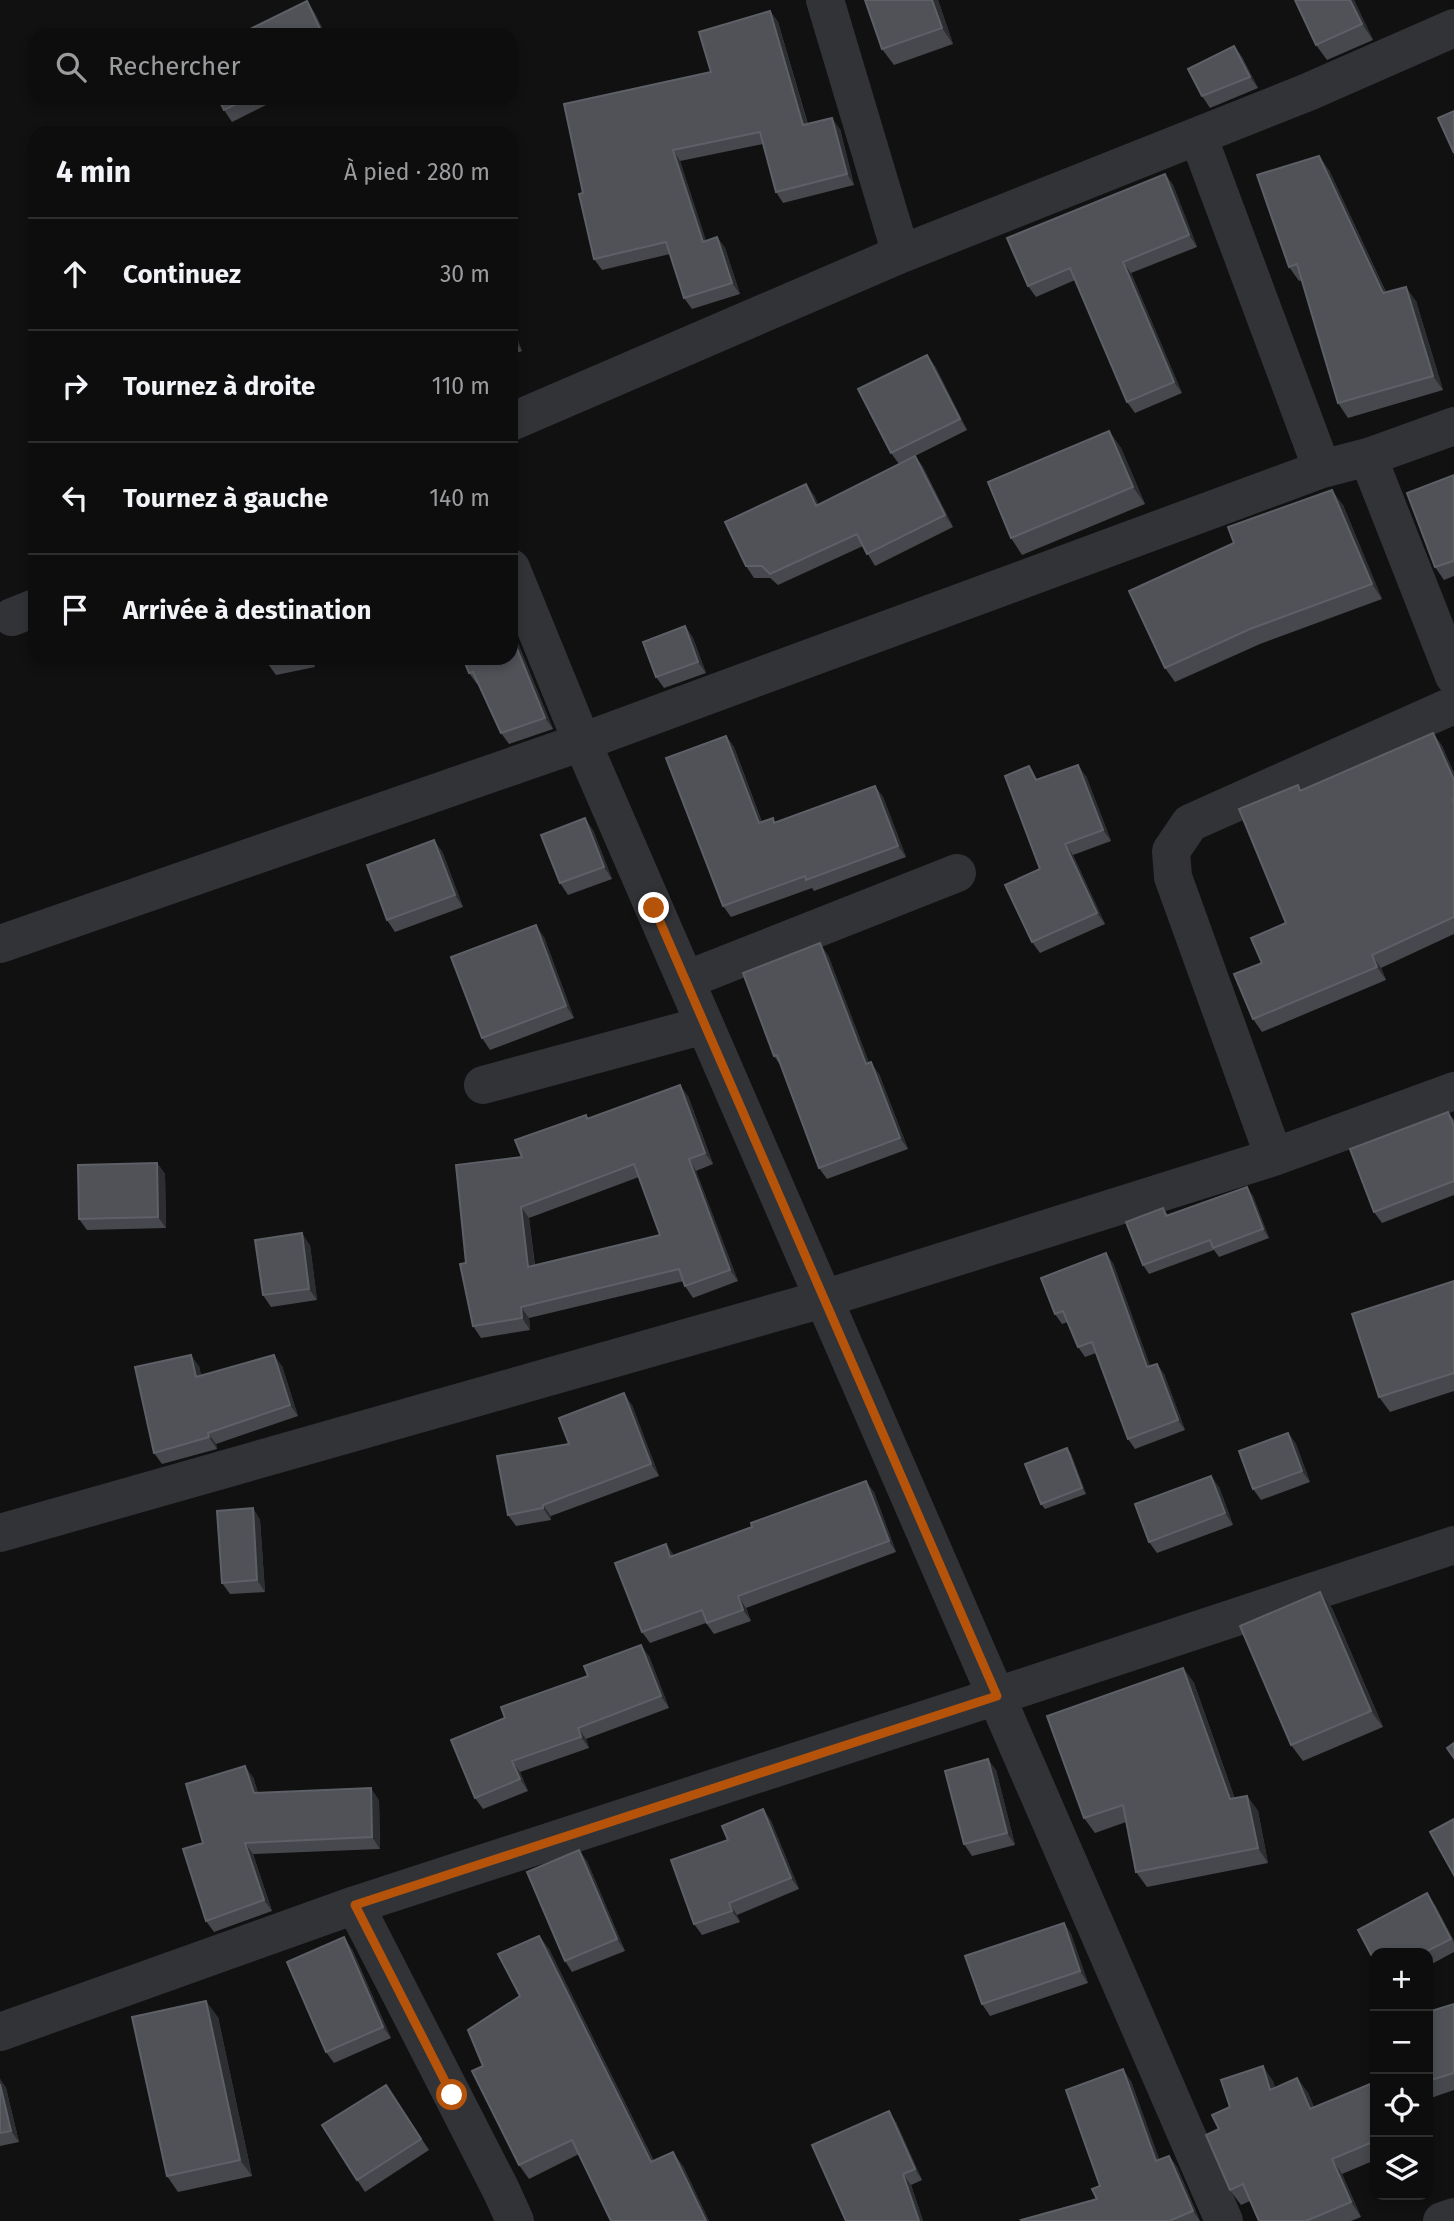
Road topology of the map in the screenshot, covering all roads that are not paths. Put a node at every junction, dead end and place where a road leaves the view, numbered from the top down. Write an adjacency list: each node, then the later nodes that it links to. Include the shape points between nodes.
1 (825, 0): 4 (street)
2 (1454, 28): 3 (street)
3 (1198, 136): 4 (street); 8 (street)
4 (901, 254): 5 (street)
5 (518, 419)
6 (1454, 426): 7 (street)
7 (1368, 457): 8 (street); 10 (street)
8 (1322, 469): 12 (street)
9 (518, 585): 12 (street)
10 (1454, 676)
11 (1454, 705): 19 (street, via 1190,824 1171,851 1173,877)
12 (582, 742): 14 (street); 15 (street)
13 (957, 873): 15 (street)
14 (0, 944)
15 (686, 980): 16 (street)
16 (705, 1025): 17 (street); 20 (street)
17 (482, 1085)
18 (1454, 1091): 19 (street)
19 (1274, 1157): 20 (street)
20 (823, 1299): 21 (street); 23 (street)
21 (0, 1533)
22 (1454, 1545): 23 (street)
23 (997, 1696): 24 (street); 28 (street)
24 (355, 1905): 25 (street); 27 (street)
25 (0, 2032)
26 (1454, 2217): 29 (street)
27 (515, 2221)
28 (1224, 2221)
29 (1442, 2221)

